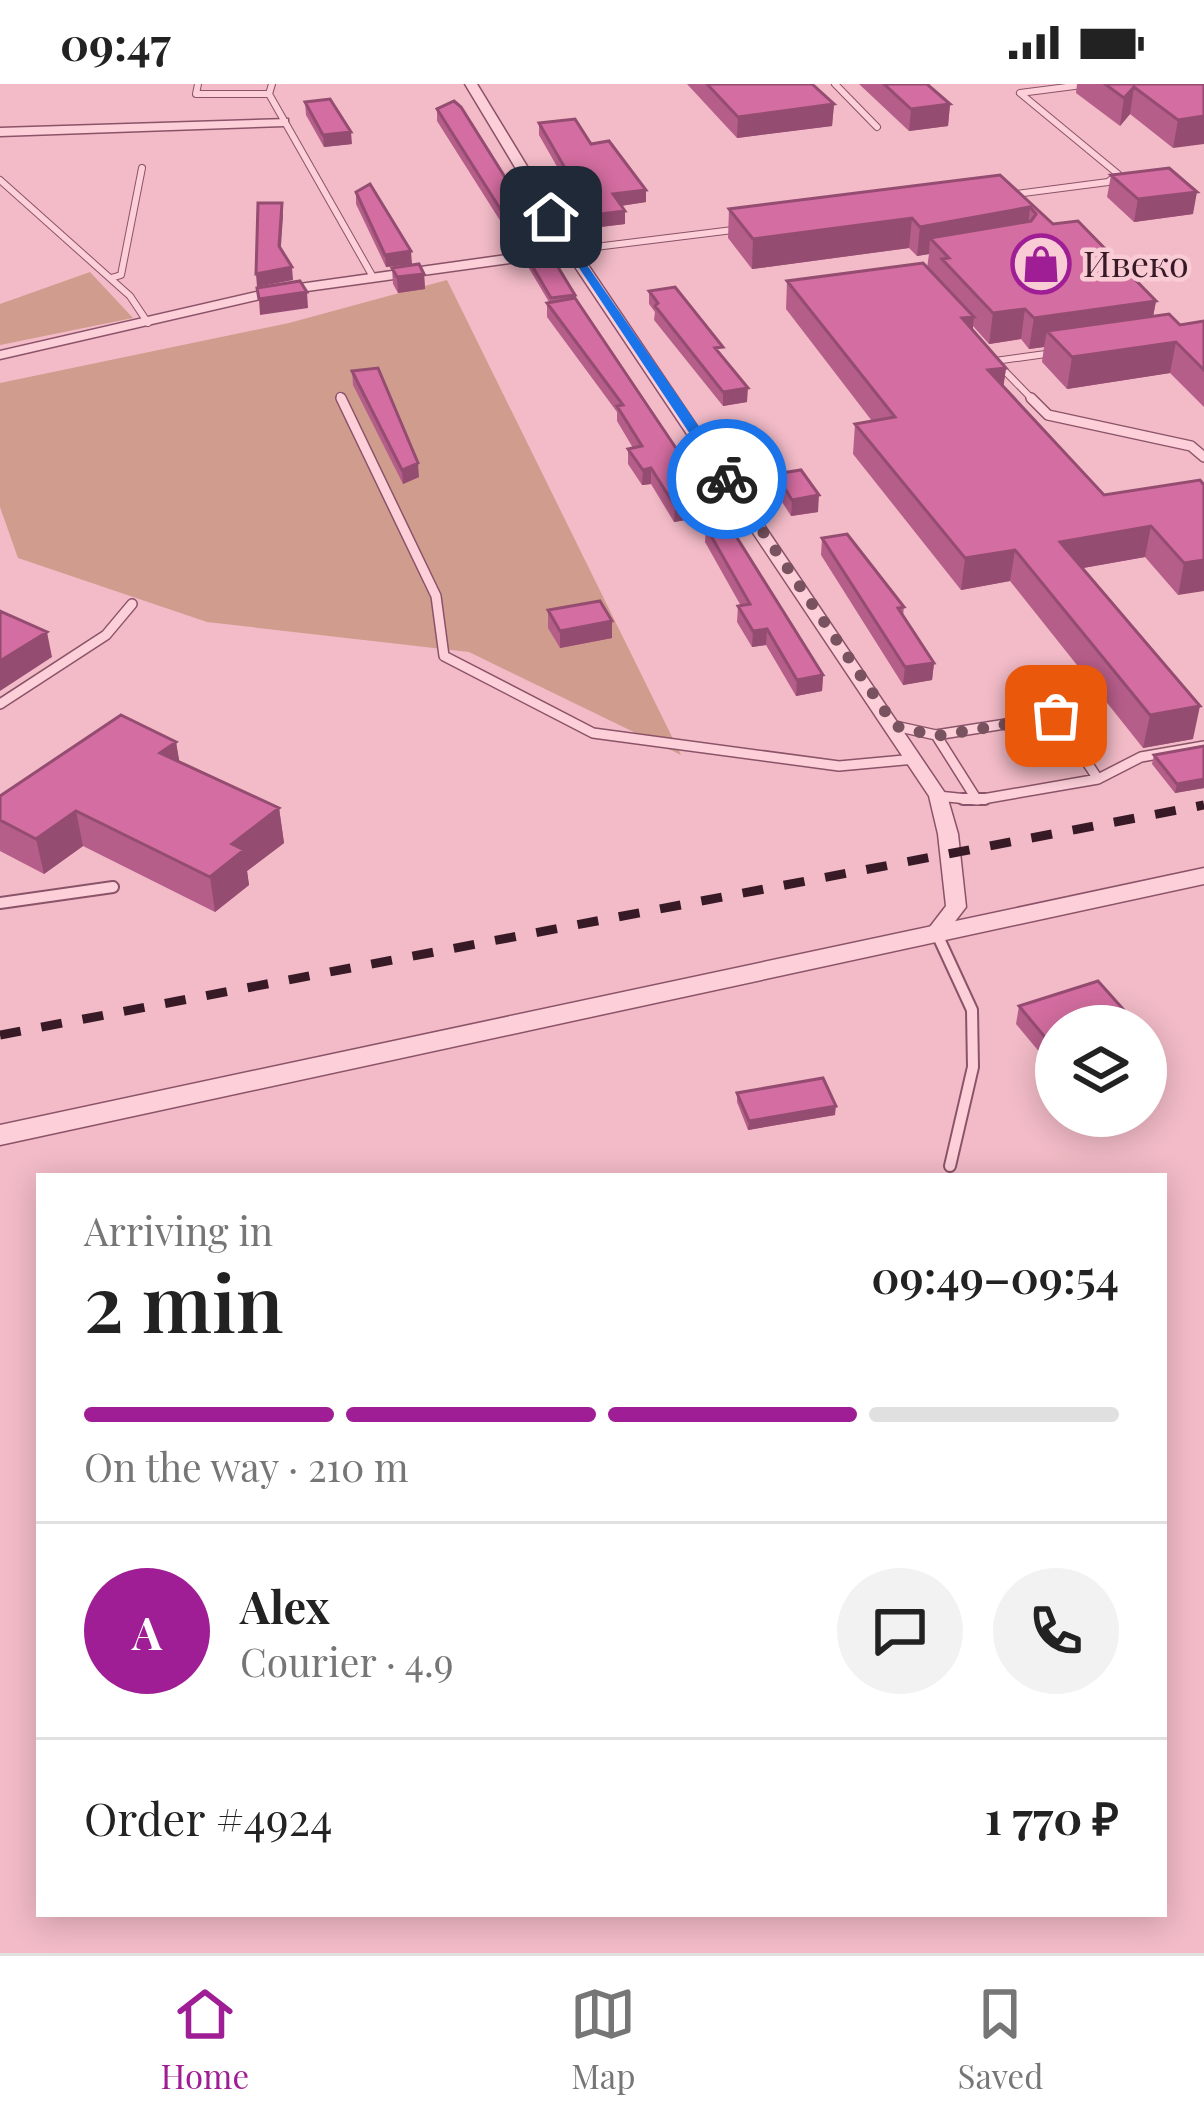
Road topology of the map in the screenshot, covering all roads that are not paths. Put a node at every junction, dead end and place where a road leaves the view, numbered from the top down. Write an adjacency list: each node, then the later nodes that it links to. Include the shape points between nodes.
1 (198, 84): 6 (lane, via 196,94)
2 (272, 84): 6 (lane)
3 (471, 84): 14 (street)
4 (836, 84): 8 (lane)
5 (1090, 84): 12 (lane, via 1021,93 1118,174 1006,196)
6 (268, 94): 7 (lane)
7 (284, 122): 9 (street); 15 (lane)
8 (878, 127)
9 (0, 132)
10 (142, 168): 16 (lane, via 121,275)
11 (0, 180): 16 (lane)
12 (1012, 201)
13 (754, 227): 14 (lane)
14 (572, 250): 15 (street); 26 (street)
15 (373, 277): 17 (street)
16 (111, 278): 17 (lane)
17 (148, 323): 20 (street)
18 (982, 347): 21 (lane)
19 (1065, 352): 21 (lane)
20 (0, 355)
21 (995, 362): 23 (lane, via 1048,415 1191,446)
22 (340, 396): 29 (lane, via 436,596 444,656 592,733 839,766)
23 (1204, 458)
24 (132, 604): 25 (lane, via 106,635)
25 (0, 704)
26 (895, 726): 27 (lane); 29 (street)
27 (936, 736): 30 (lane, via 1056,716); 32 (lane)
28 (1204, 746): 30 (lane, via 1141,757)
29 (915, 759): 31 (street)
30 (1098, 779): 32 (lane)
31 (938, 796): 32 (lane); 36 (street, via 956,907)
32 (977, 800)
33 (1204, 876): 36 (street)
34 (113, 887): 35 (lane)
35 (0, 903)
36 (936, 932): 37 (street); 38 (lane, via 972,1010 973,1067)
37 (0, 1135)
38 (950, 1166)

